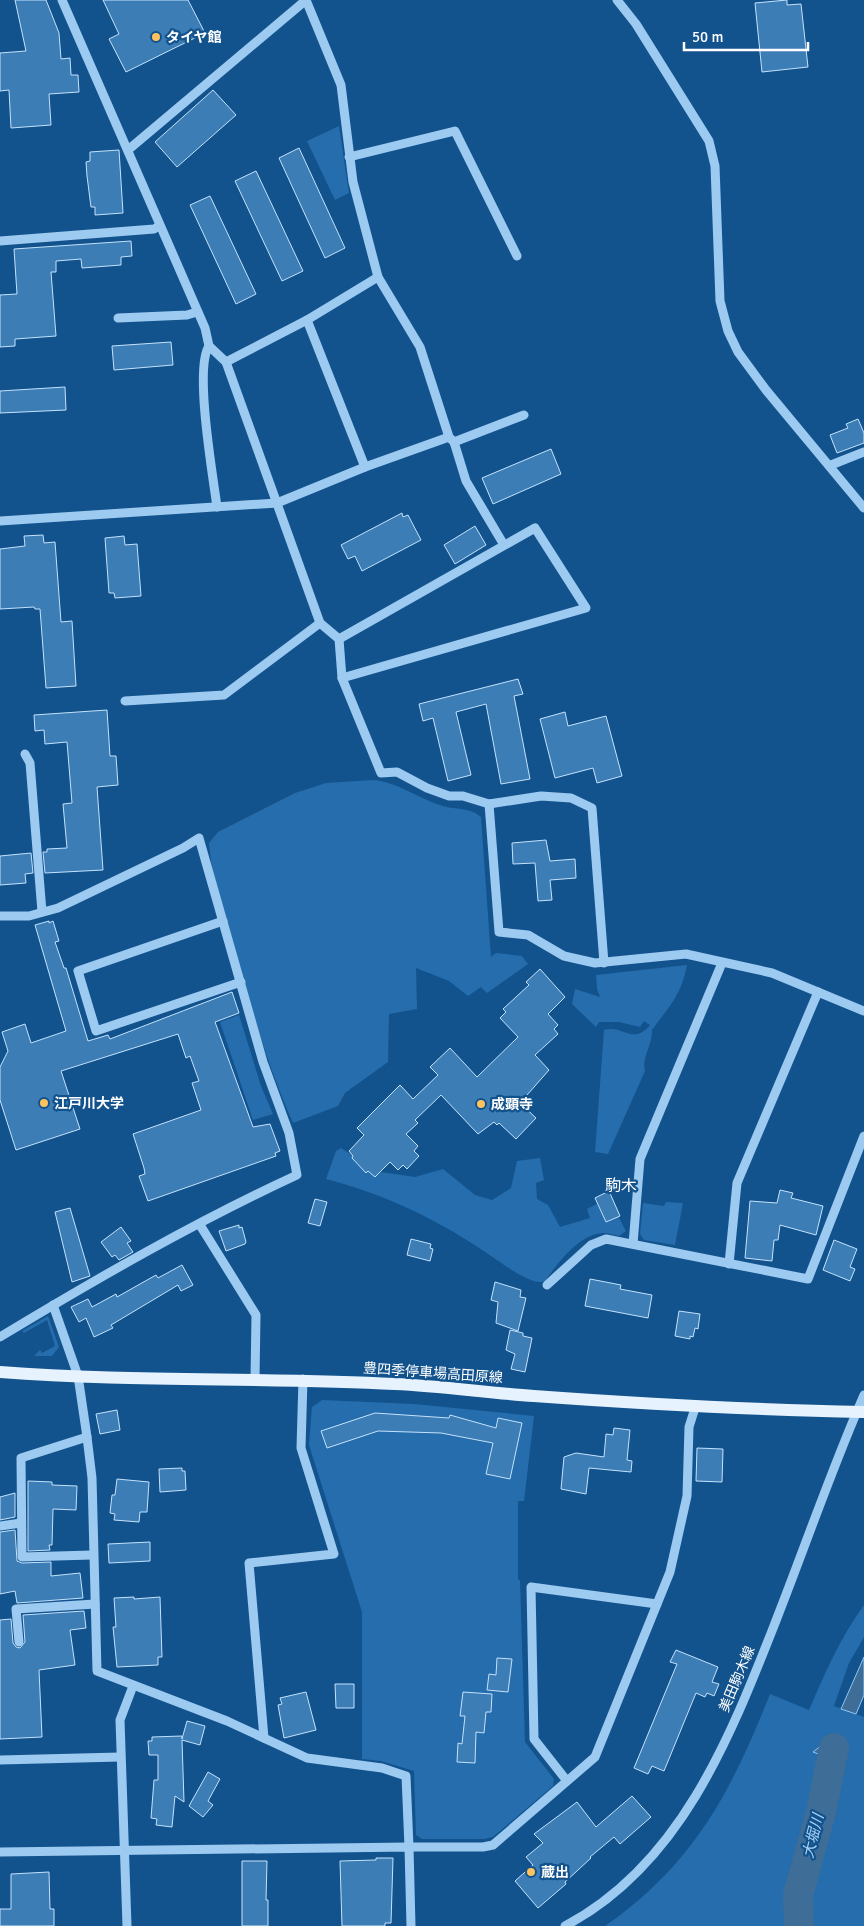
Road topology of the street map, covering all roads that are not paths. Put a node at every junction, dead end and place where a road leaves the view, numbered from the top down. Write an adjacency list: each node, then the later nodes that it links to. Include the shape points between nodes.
1 (62, 0): 3 (street)
2 (617, 0): 18 (street, via 636,24 709,141 715,166 720,301 728,331 738,352 766,390)
3 (128, 150): 4 (street, via 306,0 341,85); 5 (street)
4 (349, 157): 7 (street, via 455,131); 8 (street)
5 (159, 226): 6 (street, via 154,229); 9 (street)
6 (0, 241)
7 (517, 256)
8 (378, 277): 11 (street); 15 (street, via 420,347)
9 (197, 312): 10 (street); 12 (street)
10 (118, 318)
11 (307, 320): 13 (street); 17 (street)
12 (209, 346): 13 (street); 20 (street, via 204,354 204,402)
13 (226, 362): 19 (street)
14 (524, 414): 15 (street)
15 (452, 440): 17 (street); 23 (street, via 466,481)
16 (864, 452): 18 (street)
17 (365, 466): 19 (street)
18 (831, 466): 21 (street)
19 (277, 503): 20 (street); 24 (street)
20 (217, 507): 22 (street)
21 (864, 508)
22 (0, 521)
23 (504, 545): 25 (street); 26 (street, via 535,528 586,608)
24 (320, 623): 25 (street); 27 (street, via 224,695)
25 (339, 639): 26 (street)
26 (342, 678): 29 (street, via 381,773 396,772 449,796 463,796)
27 (125, 701)
28 (25, 754): 30 (street, via 30,763)
29 (489, 804): 34 (street, via 499,932 528,935 564,956); 34 (street, via 541,796 571,798 592,808)
30 (42, 912): 31 (street, via 29,916); 32 (street, via 58,908 199,838)
31 (0, 916)
32 (223, 921): 35 (street); 35 (street, via 78,971 96,1031)
33 (722, 962): 34 (street, via 686,954); 36 (street, via 772,973); 40 (street, via 640,1159)
34 (604, 963)
35 (241, 982): 39 (street, via 263,1062 290,1133 297,1176)
36 (818, 992): 37 (street); 41 (street, via 737,1183)
37 (864, 1011)
38 (864, 1136): 41 (street, via 808,1278)
39 (200, 1225): 43 (street); 47 (street, via 256,1314)
40 (633, 1244): 41 (street); 42 (street, via 606,1239 590,1245)
41 (729, 1264)
42 (547, 1285)
43 (53, 1305): 44 (street); 46 (street)
44 (0, 1337)
45 (0, 1372): 46 (main road, 豊四季停車場高田原線)
46 (78, 1376): 47 (main road, 豊四季停車場高田原線); 52 (street)
47 (255, 1379): 48 (main road, 豊四季停車場高田原線)
48 (303, 1379): 50 (main road, 豊四季停車場高田原線); 60 (street, via 301,1448 334,1554 249,1564)
49 (864, 1395): 51 (street, 美田駒木線)
50 (695, 1408): 51 (main road, 豊四季停車場高田原線); 57 (street, via 689,1427 686,1496 670,1572)
51 (860, 1412): 69 (street, 美田駒木線, via 750,1688 696,1799 668,1837 626,1884)
52 (87, 1436): 53 (street, via 21,1458); 55 (street, via 92,1478)
53 (21, 1523): 54 (street); 55 (street, via 22,1557)
54 (0, 1526)
55 (92, 1555): 56 (street)
56 (95, 1604): 58 (street, via 16,1609); 59 (street, via 96,1671)
57 (657, 1604): 63 (street, via 595,1757); 63 (street, via 531,1587 534,1739)
58 (19, 1642)
59 (133, 1686): 60 (street); 61 (street, via 120,1720)
60 (264, 1738): 64 (street, via 307,1758 382,1768 406,1776)
61 (120, 1756): 62 (street); 65 (street)
62 (0, 1760)
63 (567, 1781): 64 (street, via 493,1845)
64 (409, 1846): 65 (street); 68 (street)
65 (125, 1850): 66 (street); 67 (street)
66 (0, 1852)
67 (127, 1926)
68 (411, 1926)
69 (565, 1926)

